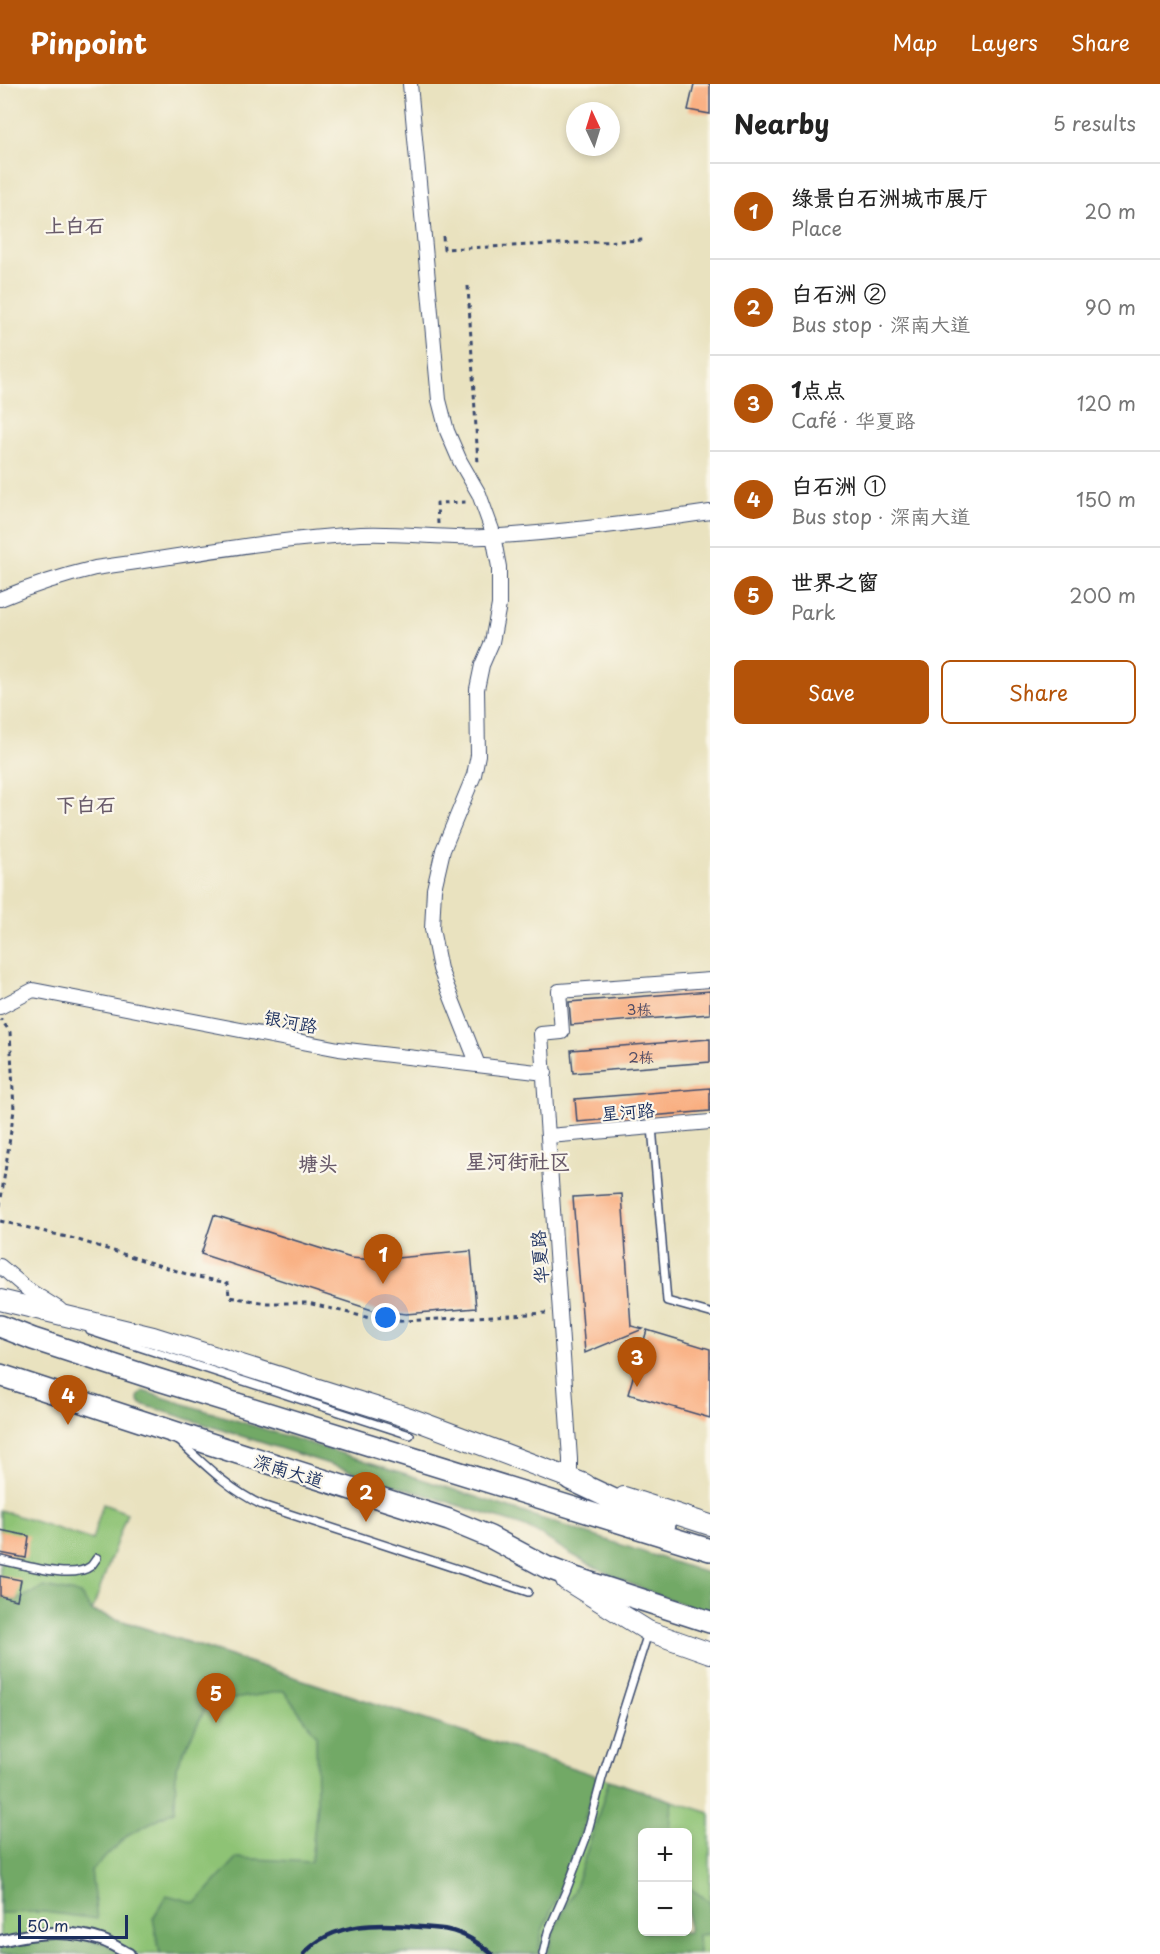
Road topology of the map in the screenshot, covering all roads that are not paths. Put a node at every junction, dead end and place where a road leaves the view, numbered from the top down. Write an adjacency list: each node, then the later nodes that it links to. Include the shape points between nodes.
1 (410, 84): 3 (street, via 439,400 447,431 479,494)
2 (710, 512): 3 (street, via 608,527)
3 (494, 536): 4 (street, via 391,533 324,537 95,568 60,576); 7 (street, via 499,605 477,689 478,755 474,775 443,850 434,889 432,929 440,969)
4 (0, 599)
5 (710, 980): 8 (street, 华夏路, via 559,991 562,1032 541,1034)
6 (0, 1007): 7 (street, 银河路, via 33,990 339,1048)
7 (478, 1065): 8 (street, 银河路)
8 (545, 1073): 11 (street, 华夏路)
9 (710, 1122): 10 (street, 星河路)
10 (652, 1127): 11 (street, 星河路); 14 (lane, via 667,1300)
11 (549, 1136): 20 (street, 华夏路)
12 (0, 1266): 15 (street, via 39,1298)
13 (0, 1300): 15 (main road); 19 (lane)
14 (710, 1313)
15 (83, 1320): 20 (main road, via 153,1337 410,1418)
16 (2, 1327): 23 (main road, via 156,1379)
17 (0, 1375): 18 (main road, 深南大道)
18 (167, 1430): 26 (main road, 深南大道, via 449,1520); 27 (lane, via 224,1482 262,1506)
19 (410, 1435)
20 (570, 1479): 21 (main road); 22 (main road)
21 (710, 1524)
22 (710, 1544)
23 (710, 1550)
24 (97, 1558): 25 (lane, via 91,1566 69,1572)
25 (0, 1560)
26 (546, 1567): 28 (main road, 深南大道); 29 (main road)
27 (528, 1592)
28 (710, 1622)
29 (648, 1631): 30 (main road); 33 (lane, via 586,1838)
30 (710, 1653)
31 (0, 1941): 32 (street, via 50,1933 76,1935 104,1941)
32 (129, 1954)
33 (543, 1954)

